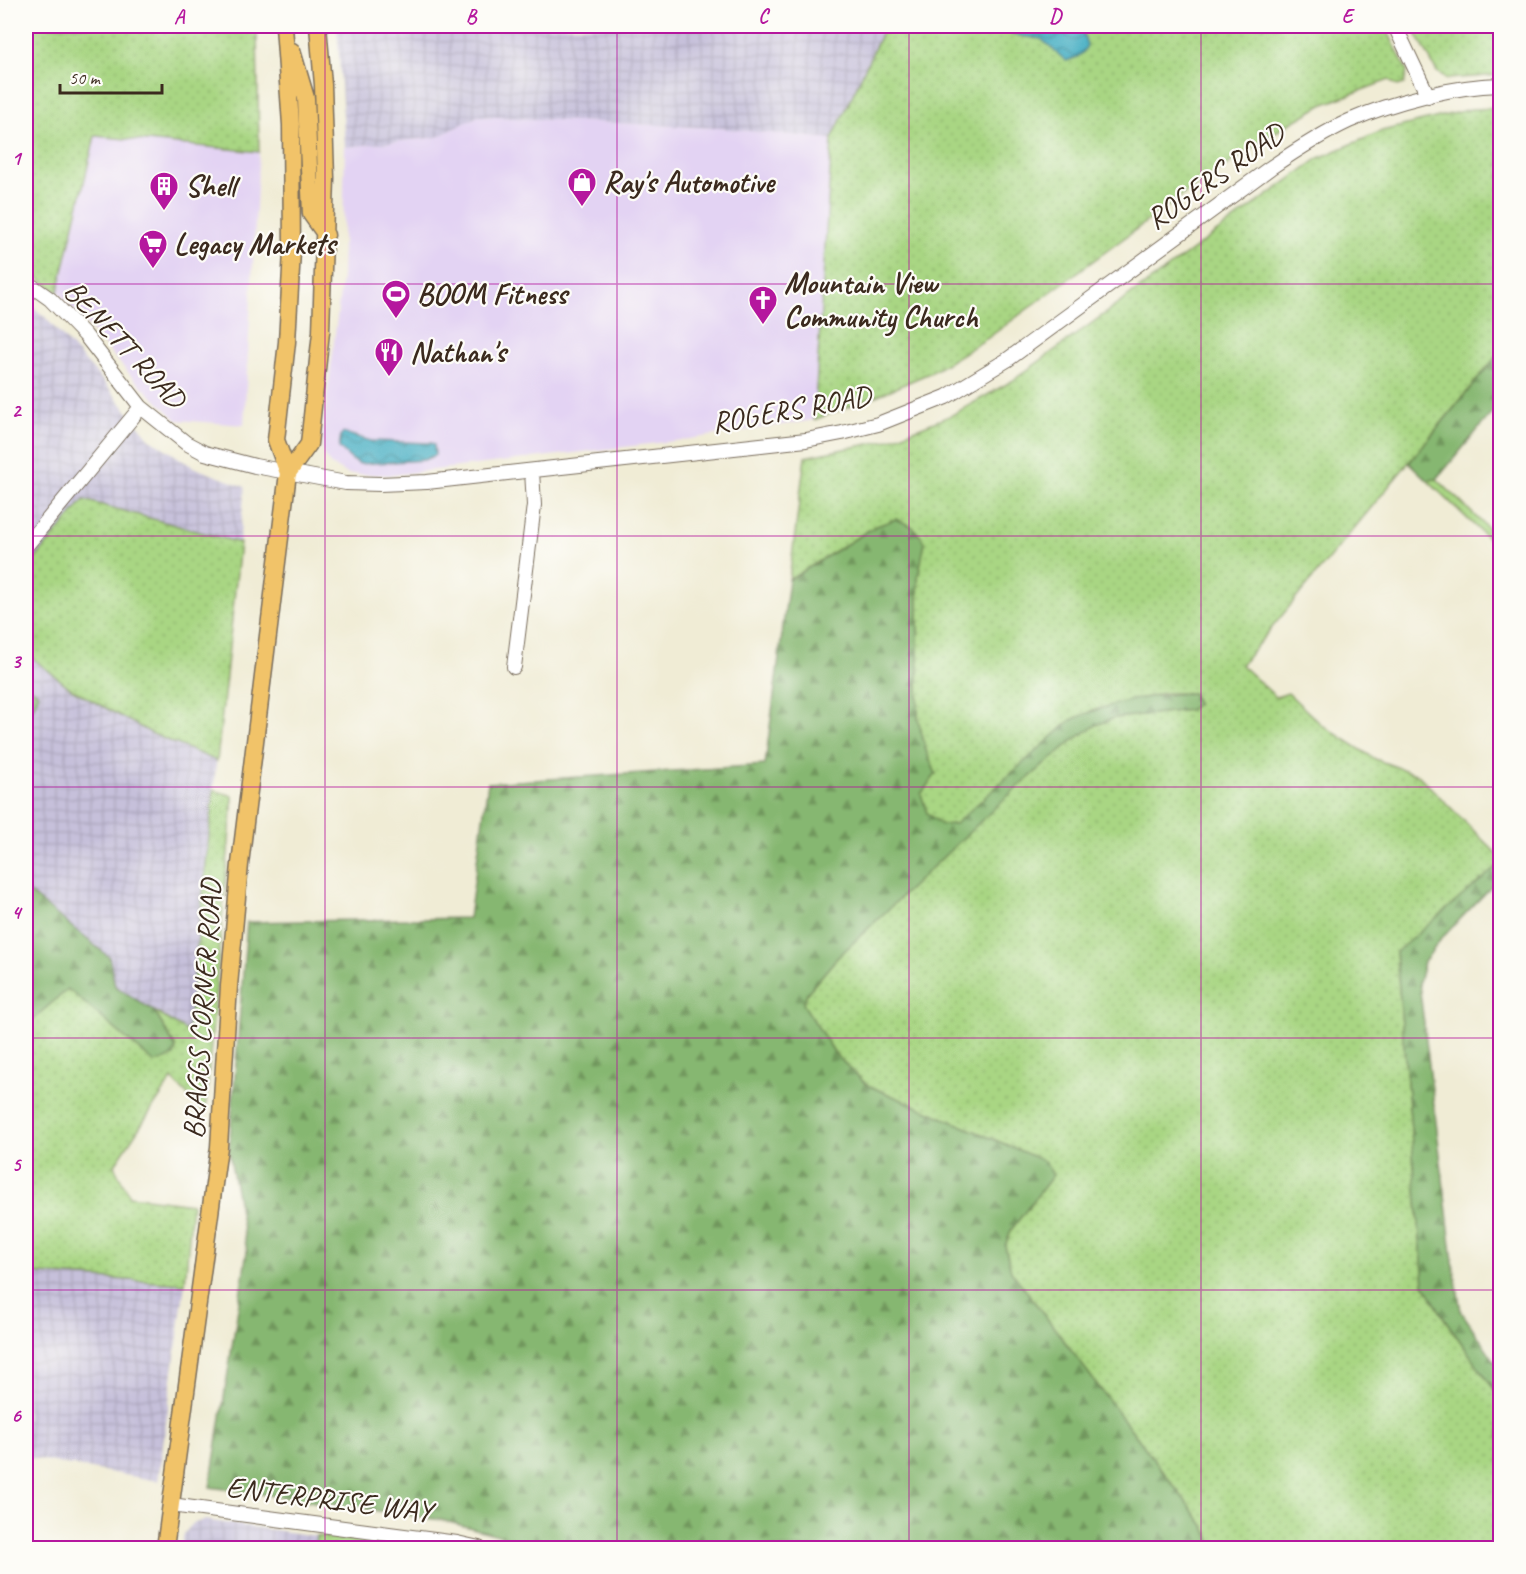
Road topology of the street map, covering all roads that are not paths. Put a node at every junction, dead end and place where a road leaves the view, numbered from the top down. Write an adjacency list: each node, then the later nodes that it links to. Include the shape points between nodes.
1 (284, 26): 6 (main road, via 305,91 311,214); 10 (main road, BRAGGS CORNER ROAD, via 291,124 292,251 276,440)
2 (318, 26): 6 (main road, BRAGGS CORNER ROAD)
3 (1395, 26): 5 (street)
4 (1500, 84): 5 (street, ROGERS ROAD)
5 (1428, 96): 9 (street, ROGERS ROAD, via 1350,121 1307,143 1007,360 946,397 915,410 878,424 806,440)
6 (326, 235): 10 (main road, BRAGGS CORNER ROAD, via 309,444)
7 (26, 282): 8 (street, BENETT ROAD, via 50,299 85,335)
8 (141, 407): 10 (street, BENETT ROAD, via 205,453); 11 (street)
9 (532, 471): 10 (street, ROGERS ROAD, via 380,484 346,483); 12 (street, via 534,505)
10 (288, 473): 13 (main road, BRAGGS CORNER ROAD, via 240,864 219,1147)
11 (26, 546)
12 (514, 667)
13 (171, 1505): 14 (main road, BRAGGS CORNER ROAD); 15 (street, ENTERPRISE WAY)
14 (165, 1548)
15 (478, 1548)

